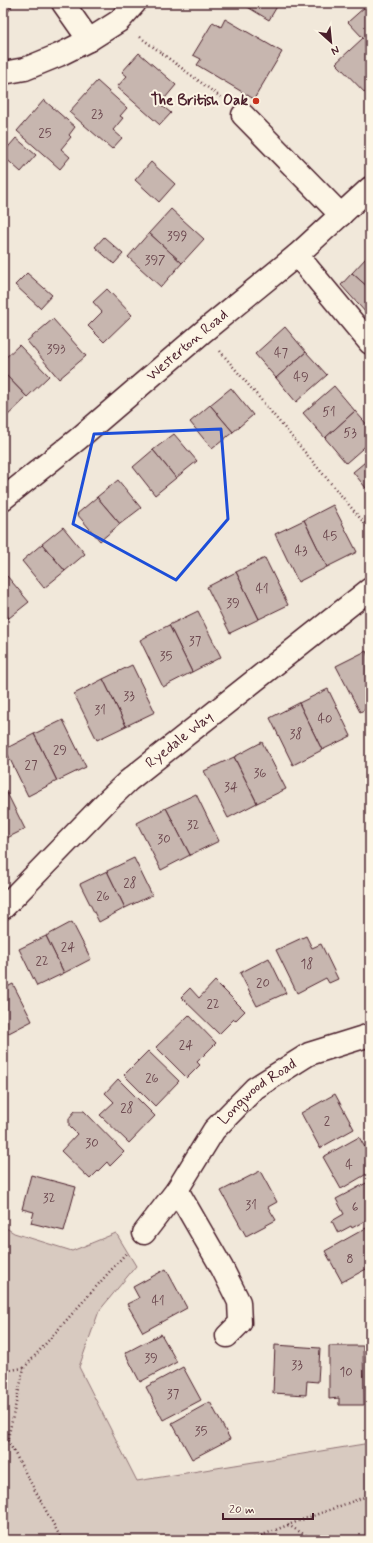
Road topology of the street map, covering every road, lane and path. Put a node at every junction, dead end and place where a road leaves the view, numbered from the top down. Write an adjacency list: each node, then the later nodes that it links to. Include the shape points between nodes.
1 (63, 3): 4 (street)
2 (135, 3): 3 (street)
3 (119, 21): 4 (street); 6 (path)
4 (89, 40): 5 (street, via 25,69)
5 (3, 73)
6 (243, 115): 8 (street)
7 (370, 188): 8 (street, Westerton Road)
8 (341, 215): 9 (street, Westerton Road)
9 (296, 255): 10 (street, Westerton Road); 11 (street)
10 (204, 331): 12 (street, Westerton Road); 13 (path)
11 (370, 343)
12 (3, 500)
13 (370, 530)
14 (370, 589): 15 (street, Ryedale Way, via 128,781)
15 (3, 908)
16 (370, 1035): 17 (street, Longwood Road, via 309,1054 255,1088 214,1130)
17 (177, 1190): 18 (street, Longwood Road); 19 (street, via 239,1302 240,1323)
18 (144, 1233): 20 (path)
19 (227, 1336)
20 (24, 1368): 21 (path); 23 (path)
21 (3, 1371)
22 (3, 1434): 23 (path)
23 (7, 1439): 27 (path)
24 (370, 1495): 25 (path)
25 (288, 1525): 28 (path); 29 (path)
26 (370, 1531): 30 (path)
27 (62, 1540)
28 (250, 1540)
29 (314, 1540)
30 (366, 1540)

